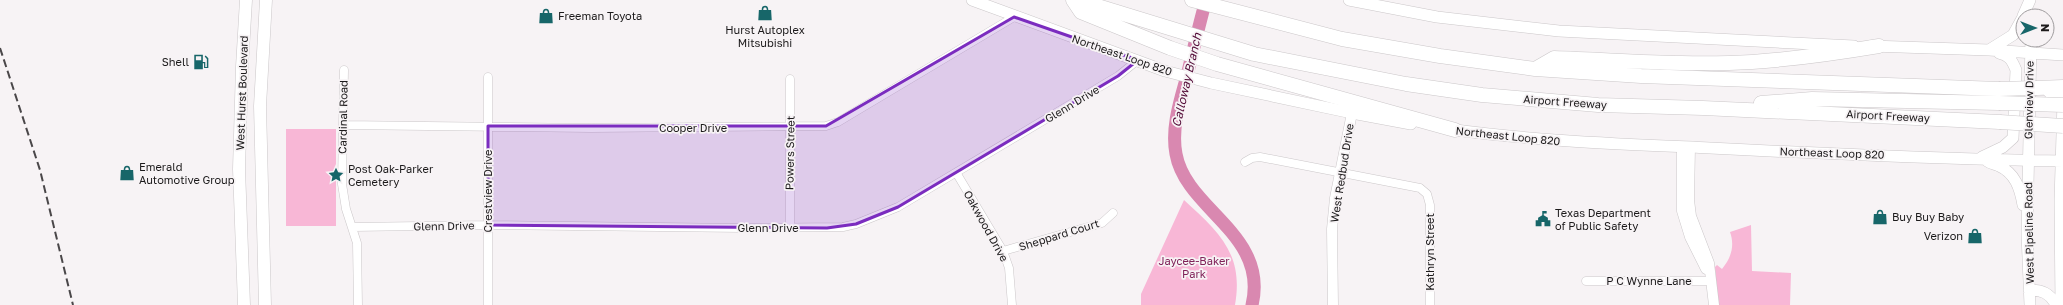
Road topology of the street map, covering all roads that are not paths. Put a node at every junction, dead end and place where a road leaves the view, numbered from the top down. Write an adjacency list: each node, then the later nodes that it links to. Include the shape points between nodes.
1 (246, 0): 49 (main road, West Hurst Boulevard, via 239,168)
2 (266, 0): 50 (main road, West Hurst Boulevard, via 260,106)
3 (972, 0): 8 (main road, Northeast Loop 820)
4 (1072, 0): 31 (highway, via 1081,12 1217,64)
5 (1078, 0): 25 (highway, Airport Freeway, via 1220,45 1293,63 1406,84 1482,96 1598,105)
6 (1192, 0): 16 (highway, via 1342,39)
7 (1349, 0): 10 (main road, via 1437,17 1559,32)
8 (1014, 17): 15 (main road, Northeast Loop 820); 29 (street, Cooper Drive, via 838,122 826,126)
9 (2015, 31): 12 (main road)
10 (1879, 46): 12 (main road); 16 (highway, via 1817,56 1752,62 1702,63 1554,58)
11 (2030, 48): 13 (main road, Glenview Drive)
12 (1988, 50): 13 (main road); 33 (main road, via 2006,55 2016,70 2012,138 2003,147)
13 (2030, 54): 14 (main road); 34 (main road, Glenview Drive)
14 (2063, 55)
15 (1138, 60): 26 (main road, Northeast Loop 820, via 1166,71 1212,83); 38 (street, Glenn Drive, via 1118,76)
16 (1535, 69): 21 (highway, bridge, via 1641,76 1999,89)
17 (344, 70): 27 (street, Cardinal Road)
18 (488, 77): 28 (street, Crestview Drive)
19 (790, 79): 29 (street, Powers Street)
20 (2063, 87): 21 (highway)
21 (2047, 88): 22 (highway, via 2056,97)
22 (2063, 98)
23 (2063, 101): 35 (main road)
24 (2063, 106): 25 (highway, bridge, via 1812,99)
25 (1703, 108): 30 (highway, Airport Freeway, bridge, via 2000,122)
26 (1352, 113): 31 (main road, Northeast Loop 820); 37 (street, West Redbud Drive)
27 (343, 125): 28 (street, Cooper Drive); 42 (street, Cardinal Road, via 342,184 346,209)
28 (488, 126): 29 (street, Cooper Drive); 41 (street, Crestview Drive)
29 (791, 128): 43 (street, Powers Street)
30 (2061, 128)
31 (1456, 130): 32 (main road, Northeast Loop 820, via 1530,140)
32 (1686, 147): 33 (main road, Northeast Loop 820); 46 (street, via 1682,211 1690,237)
33 (1981, 158): 34 (main road, Northeast Loop 820); 44 (main road, via 2012,175 2018,185)
34 (2028, 161): 35 (main road, Northeast Loop 820); 44 (main road, West Pipeline Road)
35 (2062, 161): 39 (main road)
36 (1245, 162): 37 (street, via 1260,157)
37 (1340, 172): 54 (street, West Redbud Drive, via 1332,229); 55 (street, Kathryn Street, via 1408,184 1420,188 1427,194 1430,205)
38 (957, 174): 43 (street, Glenn Drive, via 898,207 856,224 826,228); 45 (street, Oakwood Drive)
39 (2061, 204): 59 (main road)
40 (1113, 213): 45 (street, Sheppard Court, via 1102,223)
41 (488, 225): 42 (street, Glenn Drive); 43 (street, Glenn Drive); 52 (street, Crestview Drive)
42 (353, 227): 51 (street, Cardinal Road, via 358,258)
43 (790, 227)
44 (2027, 234): 48 (main road, West Pipeline Road)
45 (1002, 251): 53 (street, Oakwood Drive, via 1009,268)
46 (1711, 277): 47 (street, P C Wynne Lane); 56 (street)
47 (1586, 281)
48 (2029, 290): 57 (main road, West Pipeline Road); 58 (main road, via 2047,293)
49 (244, 305)
50 (265, 305)
51 (358, 305)
52 (488, 305)
53 (1012, 305)
54 (1333, 305)
55 (1430, 305)
56 (1714, 305)
57 (2030, 305)
58 (2056, 305)
59 (2061, 305)

